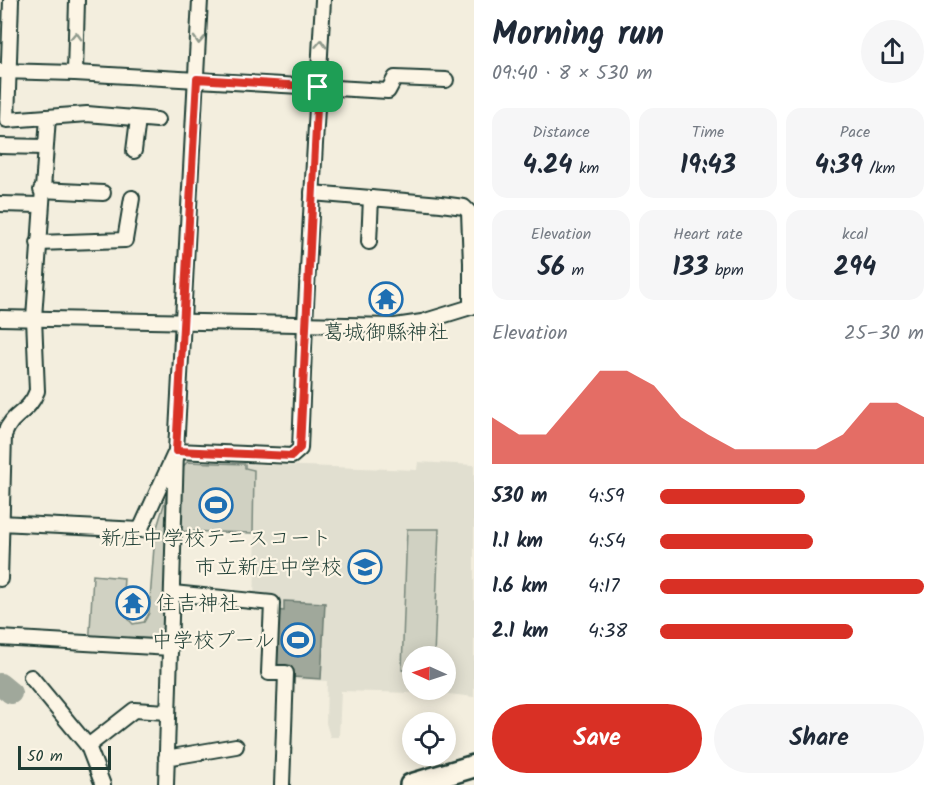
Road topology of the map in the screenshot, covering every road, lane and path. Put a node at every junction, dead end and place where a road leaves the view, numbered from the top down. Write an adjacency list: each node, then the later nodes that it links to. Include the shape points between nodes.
1 (11, 0): 5 (street)
2 (77, 0): 6 (street, one-way to 2)
3 (200, 0): 7 (street, one-way to 7)
4 (323, 0): 9 (street, one-way to 4)
5 (4, 71): 6 (street); 10 (street, via 7,120)
6 (75, 73): 7 (street)
7 (197, 79): 9 (street); 29 (street)
8 (446, 80): 9 (street, via 395,78 388,91)
9 (318, 87): 18 (street)
10 (48, 117): 11 (street, via 87,114); 14 (street)
11 (138, 119): 12 (street); 15 (street)
12 (157, 120)
13 (0, 146): 14 (street)
14 (45, 147): 16 (street)
15 (134, 151)
16 (41, 190): 17 (street); 22 (street)
17 (103, 193)
18 (312, 193): 20 (street); 30 (street)
19 (132, 198): 24 (street, via 125,240)
20 (371, 198): 23 (street); 25 (street, via 464,207 469,212)
21 (0, 204): 22 (street)
22 (40, 205): 24 (street)
23 (369, 242)
24 (38, 243): 28 (street)
25 (472, 265): 26 (street)
26 (473, 307): 30 (street, via 395,326)
27 (0, 318): 28 (street)
28 (34, 318): 29 (street); 32 (street, via 37,391 4,435)
29 (182, 320): 30 (street); 31 (street)
30 (305, 323): 31 (street, via 300,448 292,456)
31 (176, 451): 32 (street, via 140,530); 34 (street)
32 (0, 523): 33 (street)
33 (0, 579)
34 (173, 593): 36 (street); 45 (street, via 272,603 269,673 286,673)
35 (0, 638): 36 (street)
36 (171, 648): 38 (street)
37 (32, 677): 39 (street)
38 (167, 712): 39 (street, via 134,710); 41 (street)
39 (88, 746): 43 (street)
40 (236, 746): 41 (street)
41 (166, 758): 44 (street)
42 (474, 766): 46 (main road)
43 (103, 785)
44 (166, 785)
45 (282, 785)
46 (411, 785)

